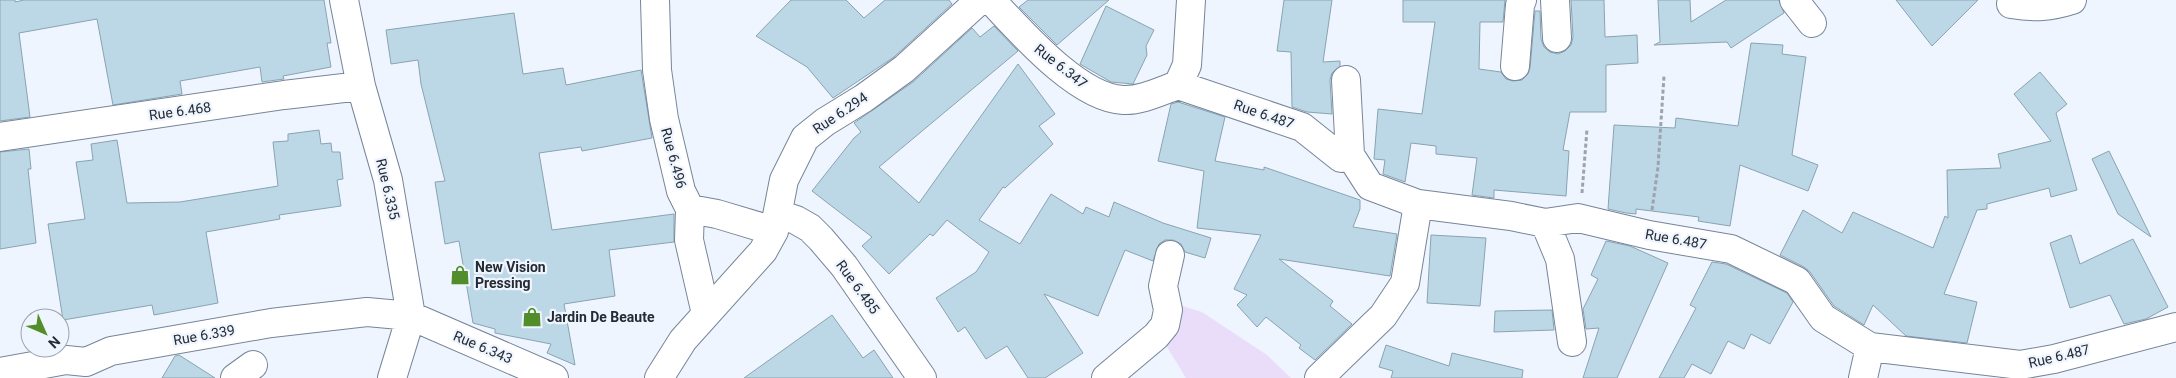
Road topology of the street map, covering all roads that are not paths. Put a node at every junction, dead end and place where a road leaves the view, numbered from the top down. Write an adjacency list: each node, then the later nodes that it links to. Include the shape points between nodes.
1 (344, 0): 16 (street, Rue 6.335)
2 (655, 0): 20 (street, Rue 6.496, via 657,70 664,119 681,191)
3 (980, 0): 21 (street, Rue 6.294, via 904,69 824,122 806,138 784,180)
4 (992, 0): 15 (street, Rue 6.347, via 1032,44 1068,75 1096,93 1125,100)
5 (1191, 0): 15 (street, via 1187,65)
6 (1522, 0): 13 (street)
7 (1555, 0): 12 (street)
8 (1794, 0): 11 (street)
9 (2072, 0): 10 (street, via 2052,7)
10 (2011, 4)
11 (1812, 23)
12 (1557, 38)
13 (1515, 66)
14 (1346, 80): 18 (street)
15 (1178, 85): 18 (street, Rue 6.487, via 1302,127 1341,158)
16 (361, 86): 17 (street, Rue 6.468); 25 (street, Rue 6.335, via 388,180)
17 (0, 137)
18 (1350, 155): 19 (street, Rue 6.487, via 1358,185)
19 (1418, 204): 22 (street, Rue 6.487); 37 (street, via 1405,284 1383,316)
20 (690, 210): 21 (street, Rue 6.485); 24 (street, Rue 6.496, via 689,240)
21 (776, 222): 24 (street, Rue 6.294, via 763,251); 35 (street, Rue 6.485, via 796,220 821,239 844,266)
22 (1545, 223): 27 (street, via 1560,258); 28 (street, Rue 6.487, via 1578,218 1730,249 1797,281 1823,318)
23 (1170, 255): 36 (street, via 1163,286 1168,310 1165,325)
24 (706, 314): 34 (street, Rue 6.294, via 683,340)
25 (411, 316): 29 (street, Rue 6.339, via 368,312 271,324 111,352); 32 (street, Rue 6.335); 33 (street, Rue 6.343)
26 (2176, 327): 31 (street, Rue 6.487, via 2054,359)
27 (1572, 342)
28 (1870, 347): 31 (street, Rue 6.487); 38 (street)
29 (84, 370): 30 (street, Rue 6.339, via 66,360)
30 (0, 372)
31 (2020, 372)
32 (392, 378)
33 (554, 378)
34 (659, 378)
35 (922, 378)
36 (1106, 378)
37 (1318, 378)
38 (1863, 378)

